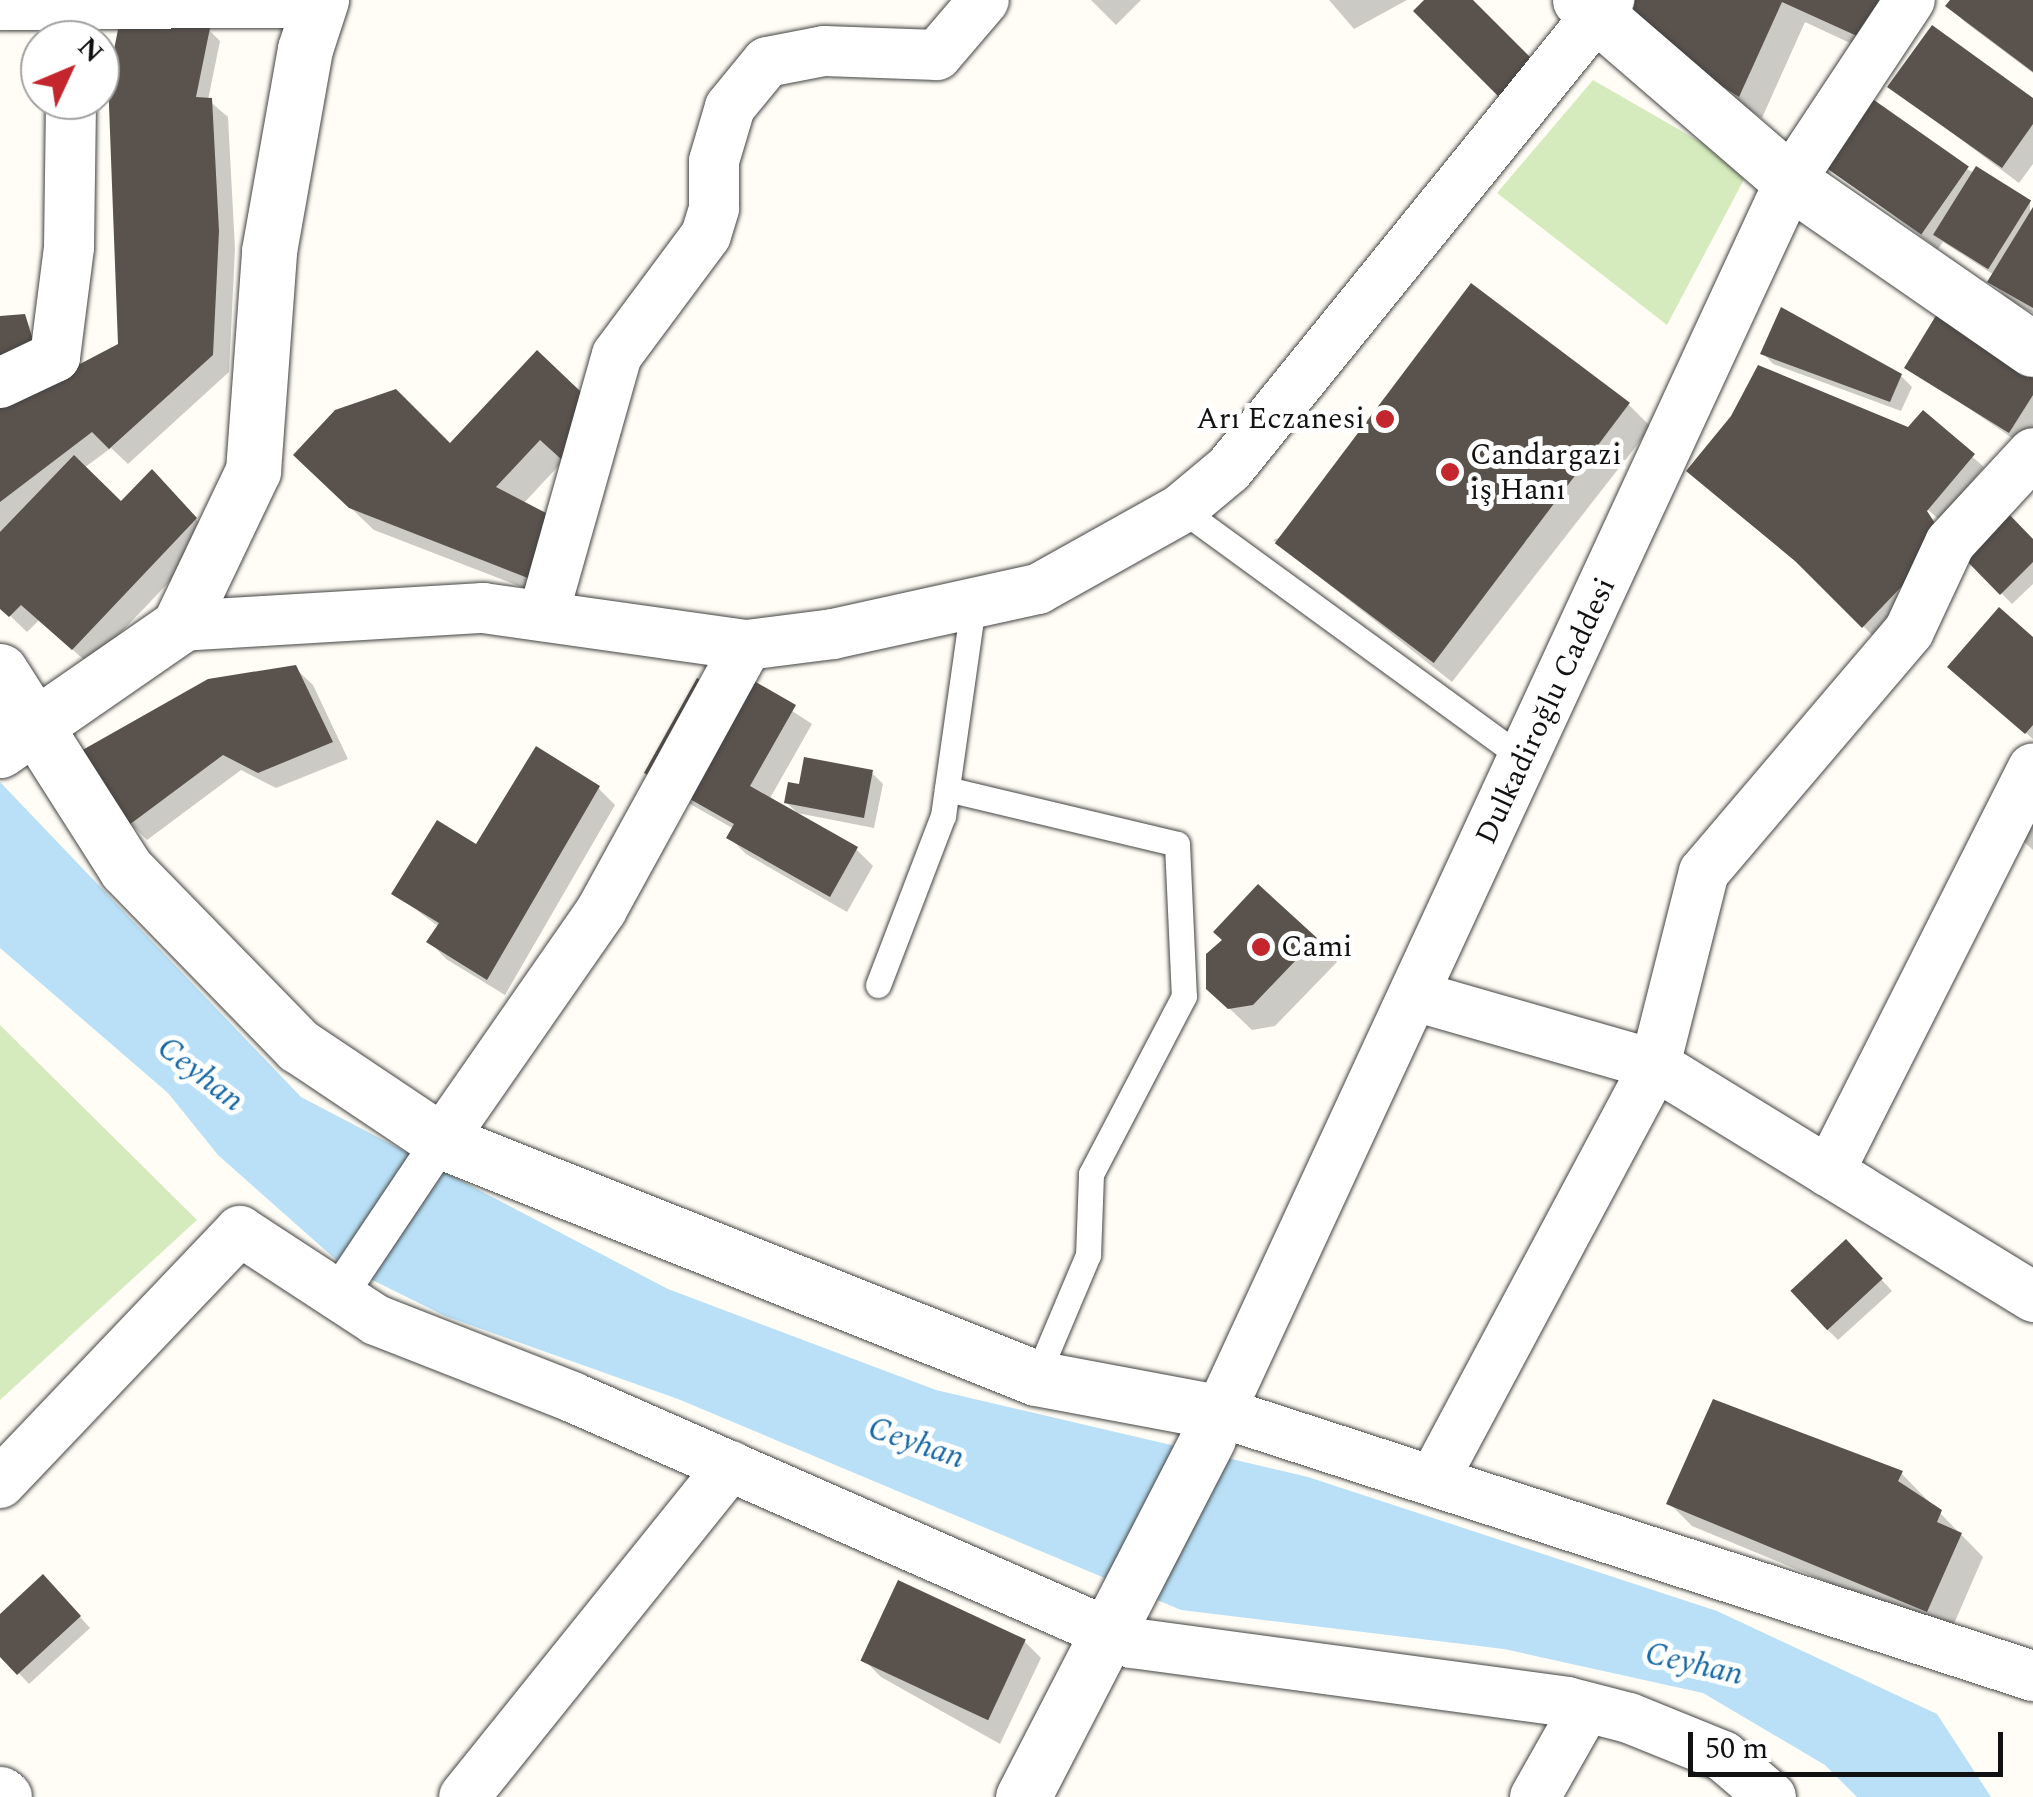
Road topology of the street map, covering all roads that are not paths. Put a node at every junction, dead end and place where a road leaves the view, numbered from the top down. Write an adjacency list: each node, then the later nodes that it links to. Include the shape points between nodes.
1 (984, 0): 14 (street, via 937,55 824,51 768,62 730,107 714,161 714,208 706,235 617,355)
2 (1910, 0): 8 (street, Dulkadiroğlu Caddesi)
3 (321, 1): 6 (street); 15 (street, via 305,50 269,251 253,471)
4 (0, 5): 6 (street)
5 (1597, 5): 8 (street); 12 (street, via 1229,470)
6 (72, 14)
7 (70, 120): 10 (street, via 69,247 55,358)
8 (1790, 180): 9 (street); 19 (street, Dulkadiroğlu Caddesi)
9 (2033, 349)
10 (0, 383)
11 (2033, 453): 24 (street, via 1950,543 1909,631 1704,872)
12 (1182, 509): 13 (street, via 1038,589); 19 (lane)
13 (973, 604): 16 (street); 21 (lane)
14 (543, 616): 15 (street, via 483,608); 16 (street)
15 (179, 626): 18 (street)
16 (747, 645): 25 (street, via 602,909)
17 (0, 671): 18 (street)
18 (18, 737): 25 (street, via 126,870 299,1046)
19 (1524, 758): 23 (street, Dulkadiroğlu Caddesi)
20 (2033, 769): 26 (street)
21 (947, 788): 22 (lane, via 943,816); 29 (lane, via 1177,844 1184,996 1091,1174 1088,1255)
22 (878, 986)
23 (1416, 996): 24 (street); 30 (street, Dulkadiroğlu Caddesi)
24 (1655, 1066): 26 (street); 32 (street)
25 (441, 1142): 27 (street); 29 (street)
26 (1829, 1172): 28 (street)
27 (338, 1295): 31 (street, via 376,1320); 33 (street, via 240,1231)
28 (2033, 1298)
29 (1036, 1378): 30 (street)
30 (1216, 1425): 32 (street); 34 (street)
31 (730, 1466): 34 (street); 37 (street)
32 (1433, 1481): 35 (street)
33 (0, 1483)
34 (1114, 1623): 36 (street, via 1132,1643); 38 (street)
35 (2033, 1676)
36 (1586, 1707): 39 (street); 40 (street, via 1723,1756)
37 (464, 1797)
38 (1023, 1797)
39 (1535, 1797)
40 (1770, 1797)

